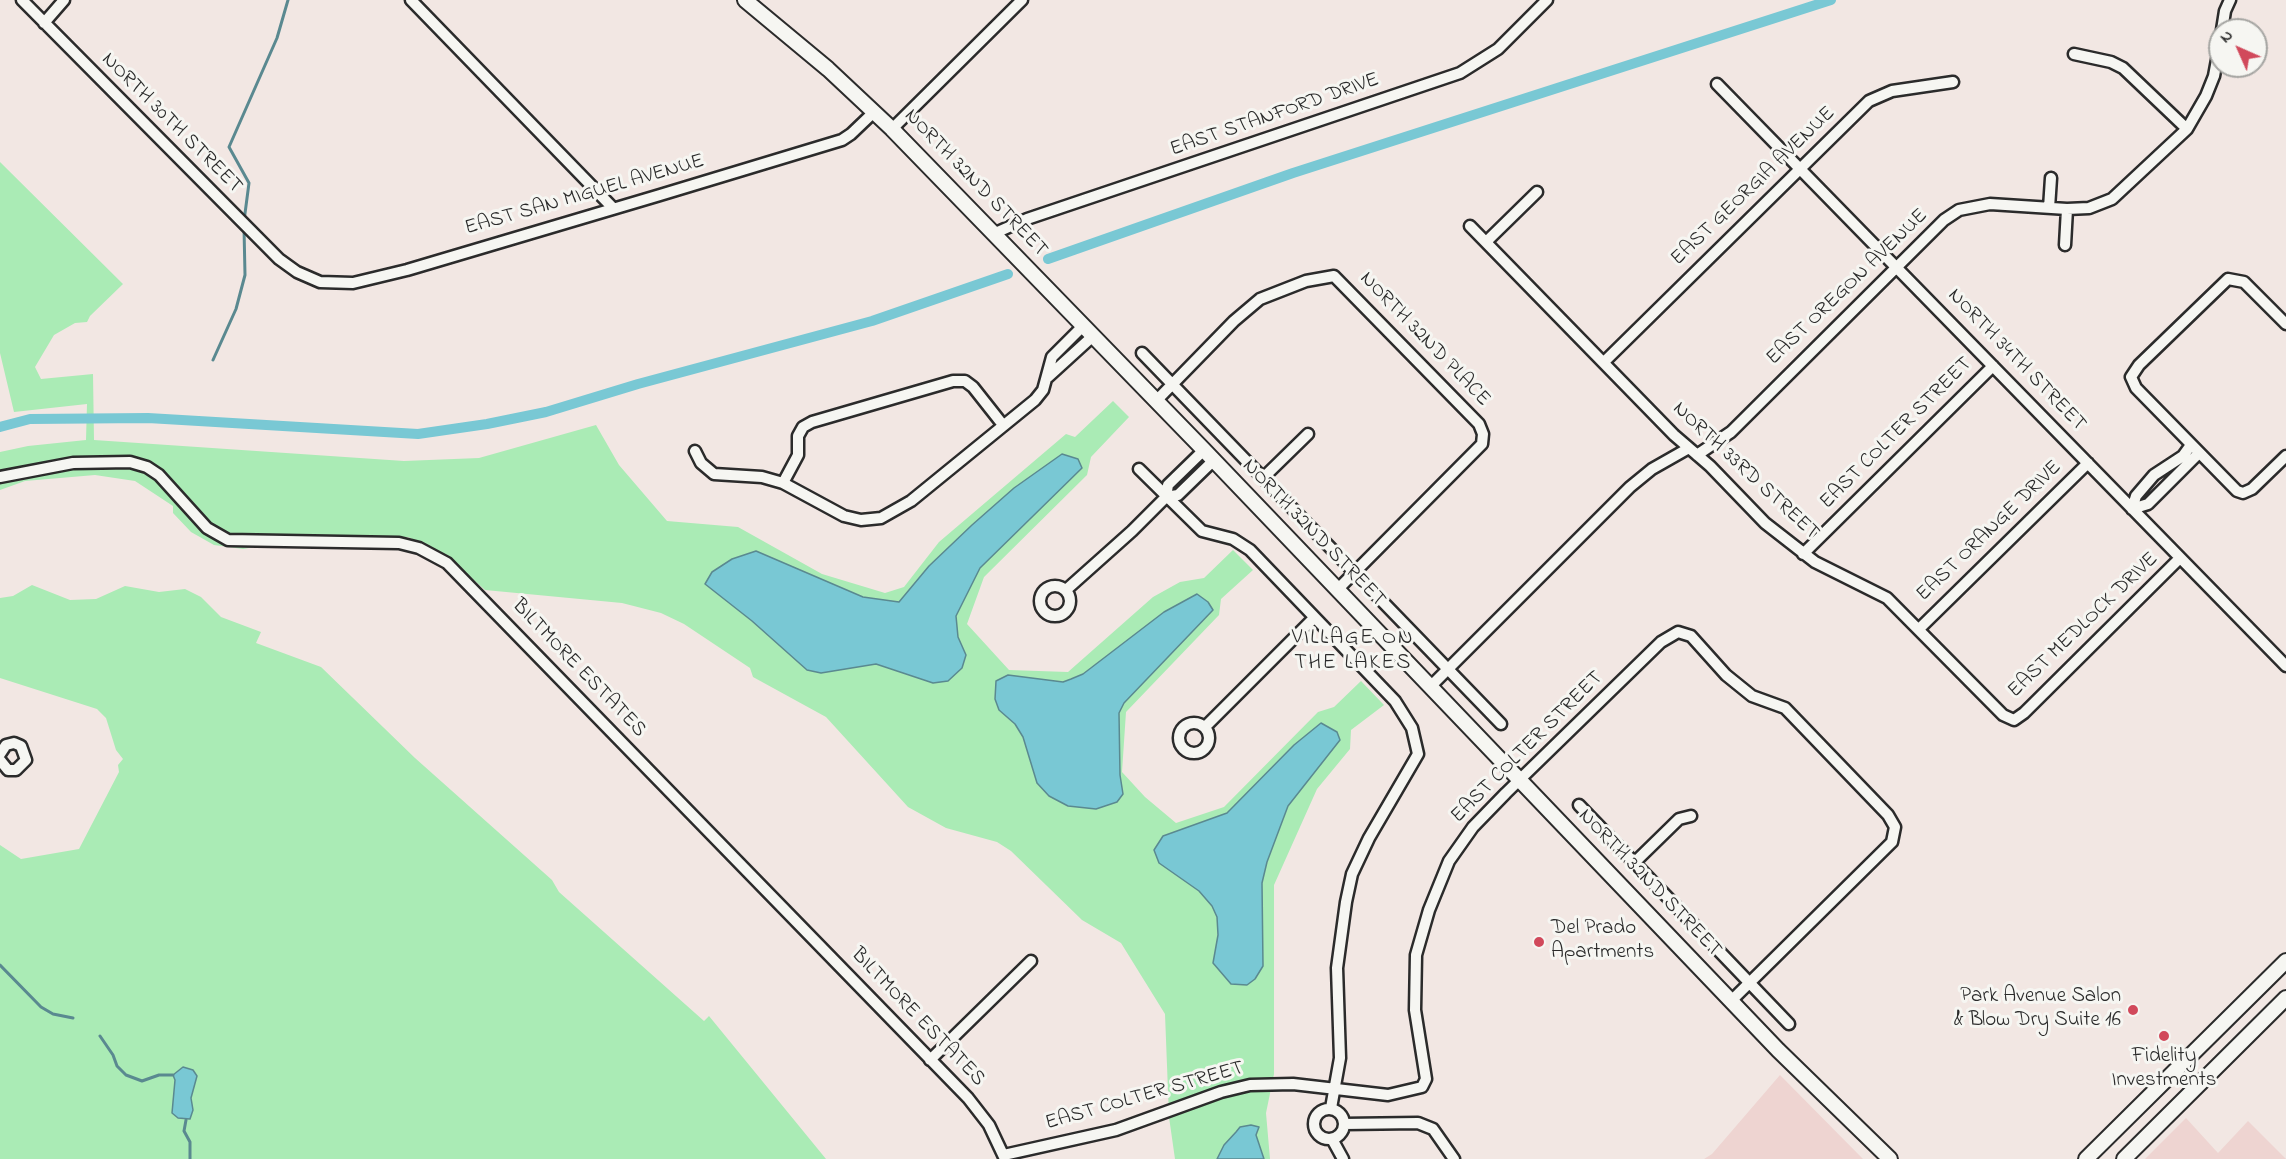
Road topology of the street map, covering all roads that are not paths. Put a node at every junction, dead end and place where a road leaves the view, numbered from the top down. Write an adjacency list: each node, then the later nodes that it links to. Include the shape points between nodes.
1 (22, 0): 9 (street, NORTH 30TH STREET)
2 (64, 0): 9 (street)
3 (411, 0): 20 (street)
4 (745, 0): 14 (main road, NORTH 32ND STREET)
5 (1022, 0): 15 (street)
6 (1548, 0): 24 (street, EAST STANFORD DRIVE, via 1505,42 1460,73 1027,219)
7 (2230, 0): 8 (street)
8 (2224, 18)
9 (44, 23): 28 (street, NORTH 30TH STREET, via 279,260)
10 (2074, 54): 16 (street, via 2123,68)
11 (2213, 78): 16 (street, EAST OREGON AVENUE)
12 (1953, 82): 17 (street, EAST GEORGIA AVENUE, via 1892,90 1869,101)
13 (1717, 84): 17 (street, NORTH 34TH STREET)
14 (874, 112): 15 (main road, NORTH 32ND STREET); 20 (street, EAST SAN MIGUEL AVENUE, via 842,140)
15 (892, 129): 24 (main road, NORTH 32ND STREET)
16 (2187, 129): 22 (street, EAST OREGON AVENUE, via 2112,199 2089,208)
17 (1801, 168): 27 (street, NORTH 34TH STREET); 32 (street, EAST GEORGIA AVENUE)
18 (2051, 178): 21 (street)
19 (1537, 192): 25 (street)
20 (612, 207): 28 (street, EAST SAN MIGUEL AVENUE, via 352,283 320,282)
21 (2049, 208): 22 (street, EAST OREGON AVENUE); 27 (street, EAST OREGON AVENUE, via 1990,204 1959,210)
22 (2067, 209): 26 (street)
23 (1470, 226): 25 (street, NORTH 33RD STREET)
24 (993, 234): 30 (main road, NORTH 32ND STREET)
25 (1487, 241): 32 (street, NORTH 33RD STREET)
26 (2065, 245)
27 (1898, 267): 33 (street, NORTH 34TH STREET); 40 (street, EAST OREGON AVENUE, via 1731,432)
28 (297, 272)
29 (2286, 324): 38 (street, via 2244,282 2234,278 2214,291 2139,365 2131,377 2136,388)
30 (1088, 331): 35 (main road, NORTH 32ND STREET); 36 (street, via 1048,376 1035,400)
31 (1142, 353): 34 (street, NORTH 32ND STREET)
32 (1604, 362): 40 (street, NORTH 33RD STREET)
33 (1993, 366): 43 (street, NORTH 34TH STREET); 54 (street, EAST COLTER STREET)
34 (1173, 384): 35 (street); 48 (street, NORTH 32ND STREET); 56 (street, NORTH 32ND PLACE, via 1260,299 1306,281 1334,276 1479,424 1482,444)
35 (1156, 401): 41 (main road, NORTH 32ND STREET)
36 (1004, 425): 49 (street, via 911,501 880,518 861,520 844,516); 49 (street, via 973,387 965,381 953,381 803,427 798,436 798,455)
37 (1308, 435): 48 (street)
38 (2195, 449): 42 (street, via 2243,493); 45 (street); 51 (street)
39 (695, 451): 49 (street, via 700,463 714,474 762,477)
40 (1693, 451): 54 (street, NORTH 33RD STREET, via 1765,523); 62 (street, EAST OREGON AVENUE, via 1652,469 1630,487)
41 (1209, 455): 46 (street); 50 (street); 58 (main road, NORTH 32ND STREET)
42 (2286, 456)
43 (2088, 463): 53 (street, NORTH 34TH STREET); 60 (street, EAST ORANGE DRIVE)
44 (1139, 469): 52 (street)
45 (2154, 475): 51 (street); 53 (street, via 2136,496)
46 (1178, 476): 50 (street); 52 (street, via 1168,485)
47 (0, 477): 80 (street, BILTMORE ESTATES, via 73,463 130,462 159,475 207,528 228,540 399,543 419,548 447,563)
48 (1263, 478): 56 (street, NORTH 32ND STREET)
49 (783, 483)
50 (1187, 486): 52 (street, via 1178,495)
51 (2165, 487): 53 (street, via 2148,504)
52 (1166, 497): 57 (street); 59 (street, via 1202,531 1233,539 1250,550)
53 (2132, 509): 55 (street, NORTH 34TH STREET)
54 (1803, 554): 60 (street, NORTH 33RD STREET, via 1887,598)
55 (2181, 558): 61 (street, NORTH 34TH STREET); 64 (street, EAST MEDLOCK DRIVE)
56 (1354, 572): 58 (street); 62 (street, NORTH 32ND STREET)
57 (1066, 590)
58 (1337, 590): 63 (main road, NORTH 32ND STREET)
59 (1314, 618): 66 (street); 81 (street, via 1395,701 1413,728 1418,754 1352,873 1339,940 1340,1058)
60 (1920, 628): 64 (street, NORTH 33RD STREET, via 2003,715)
61 (2286, 666)
62 (1448, 669): 63 (street, EAST OREGON AVENUE); 65 (street, NORTH 32ND STREET)
63 (1430, 687): 69 (main road, NORTH 32ND STREET)
64 (2014, 720)
65 (1502, 724)
66 (1205, 727)
67 (2, 745): 68 (street, via 21,746 26,760 16,770 8,770)
68 (0, 760)
69 (1521, 780): 76 (street, EAST COLTER STREET, via 1661,642 1678,632 1691,636 1726,675 1752,696 1785,708 1888,815 1894,827 1892,842); 78 (main road, NORTH 32ND STREET); 81 (street, EAST COLTER STREET, via 1473,827 1449,861 1422,931 1416,956 1415,1010 1426,1079 1422,1087 1388,1095)
70 (1579, 805): 72 (street, NORTH 32ND STREET)
71 (1691, 816): 72 (street, via 1679,819)
72 (1634, 862): 76 (street, NORTH 32ND STREET)
73 (1031, 961): 80 (street)
74 (2281, 966): 75 (main road); 89 (main road)
75 (2286, 981)
76 (1749, 983): 78 (street); 79 (street, NORTH 32ND STREET)
77 (2286, 998): 90 (main road)
78 (1731, 1000): 88 (main road, NORTH 32ND STREET)
79 (1789, 1024)
80 (930, 1060): 85 (street, BILTMORE ESTATES, via 978,1110)
81 (1335, 1090): 82 (street); 85 (street, EAST COLTER STREET, via 1293,1084 1254,1085 1221,1092 1116,1130)
82 (1331, 1108): 83 (street, via 1339,1113); 84 (street, via 1319,1112 1313,1126 1319,1136)
83 (1344, 1124): 84 (street, via 1342,1132); 87 (street, via 1418,1123 1433,1129)
84 (1332, 1139): 86 (street)
85 (1004, 1157)
86 (1343, 1159)
87 (1454, 1159)
88 (1890, 1159)
89 (2086, 1159)
90 (2124, 1159)

